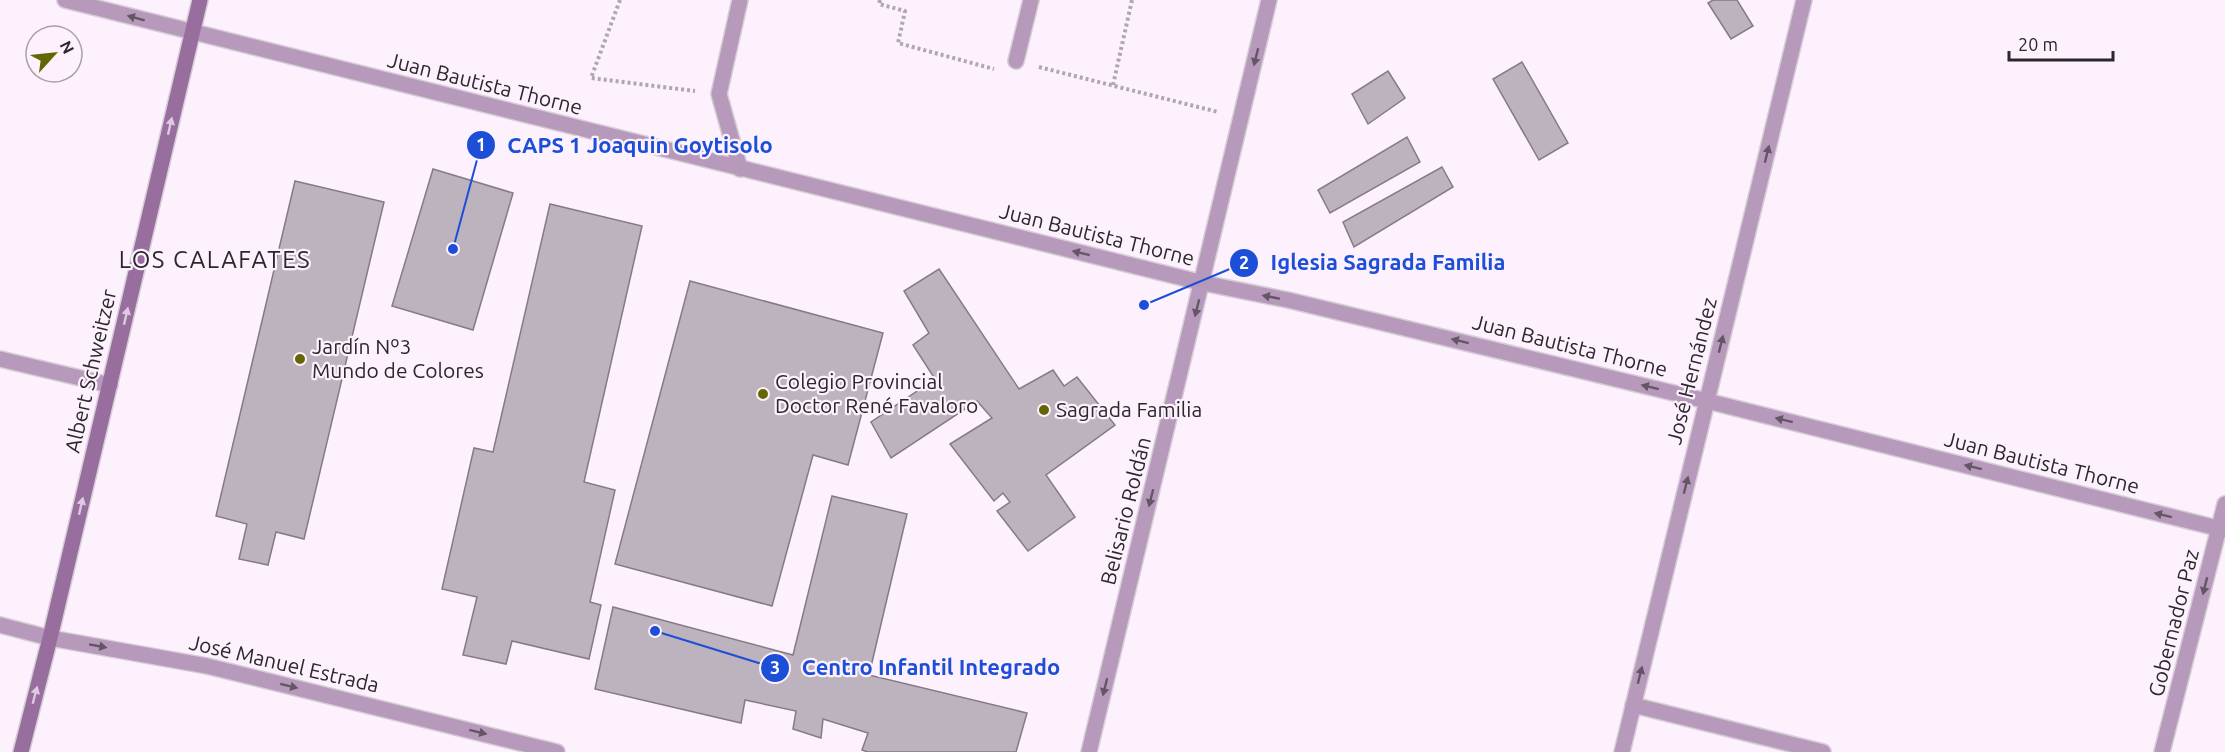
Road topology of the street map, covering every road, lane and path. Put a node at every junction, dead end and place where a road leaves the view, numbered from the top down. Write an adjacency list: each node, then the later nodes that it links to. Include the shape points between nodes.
1 (65, 0): 9 (street, Juan Bautista Thorne, one-way to 1)
2 (200, 0): 9 (main road, Albert Schweitzer)
3 (620, 0): 12 (path, via 591,78)
4 (740, 0): 12 (street)
5 (1031, 0): 10 (street)
6 (1132, 0): 11 (path)
7 (1269, 0): 14 (street, Belisario Roldán, one-way to 14)
8 (1804, 0): 17 (street, José Hernández, one-way to 8)
9 (192, 33): 13 (street, Juan Bautista Thorne); 16 (main road, Albert Schweitzer, one-way to 9)
10 (1016, 61)
11 (1113, 85)
12 (719, 94): 13 (street)
13 (740, 169): 14 (street, Juan Bautista Thorne, one-way to 13)
14 (1203, 283): 17 (street, Juan Bautista Thorne, one-way to 14); 25 (street, Belisario Roldán, one-way to 25)
15 (0, 359): 16 (street)
16 (110, 385): 21 (main road, Albert Schweitzer, one-way to 16)
17 (1707, 401): 19 (street, Juan Bautista Thorne, one-way to 17); 22 (street, José Hernández, one-way to 17)
18 (2225, 504): 19 (street, Gobernador Paz)
19 (2222, 530): 28 (street, Gobernador Paz, one-way to 28)
20 (0, 625): 21 (street, José Manuel Estrada)
21 (50, 638): 23 (main road, Albert Schweitzer, one-way to 21); 24 (street, José Manuel Estrada, one-way to 24, via 207,666)
22 (1633, 705): 26 (street, José Hernández); 27 (street)
23 (21, 752)
24 (558, 752)
25 (1089, 752)
26 (1622, 752)
27 (1823, 752)
28 (2162, 752)

